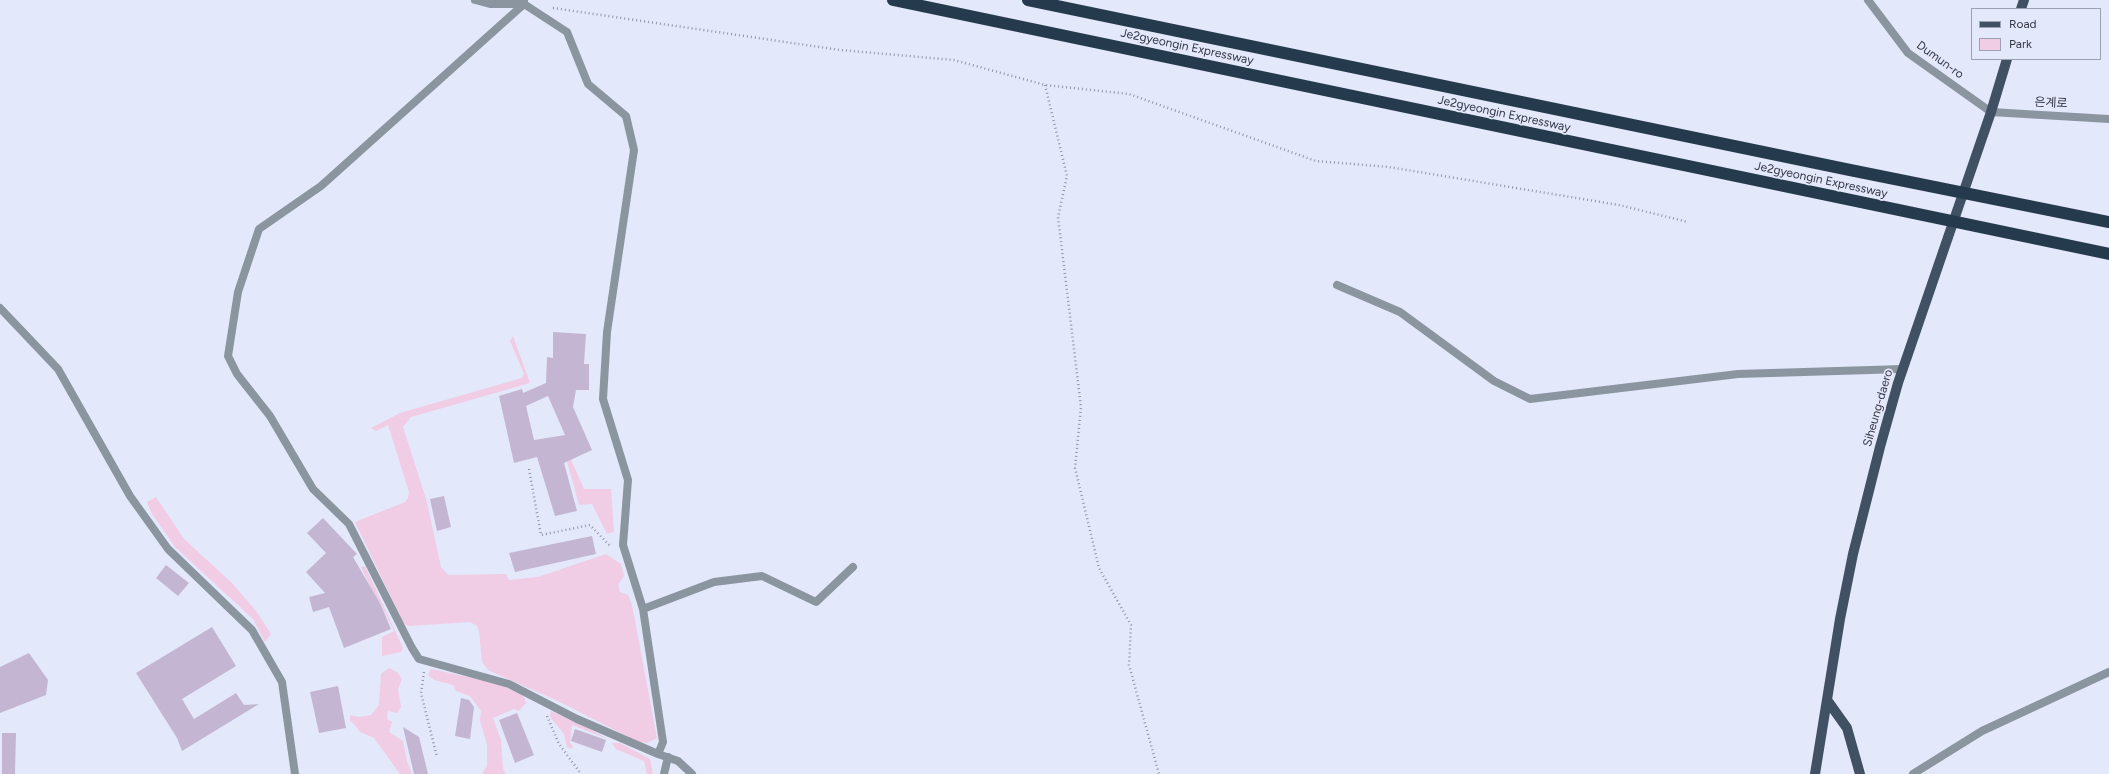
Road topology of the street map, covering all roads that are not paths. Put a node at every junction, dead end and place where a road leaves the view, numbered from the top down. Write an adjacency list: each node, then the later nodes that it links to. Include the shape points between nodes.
1 (475, 0): 5 (street, via 490,4)
2 (893, 0): 10 (highway, Je2gyeongin Expressway)
3 (1028, 0): 9 (highway, Je2gyeongin Expressway)
4 (1868, 0): 7 (street, Dumun-ro, via 1908,53)
5 (524, 2): 15 (street, via 567,32 588,84 626,116 634,150 607,332 603,399 628,480 624,548); 18 (street, via 320,186 260,229 238,292 228,356 237,374 270,416 313,488 349,524 419,659 509,684)
6 (2006, 60): 7 (main road, Siheung-daero)
7 (1991, 112): 8 (street, 은계로); 13 (main road, Siheung-daero)
8 (2109, 119)
9 (2109, 222)
10 (2109, 254)
11 (1337, 285): 13 (street, via 1400,312 1494,381 1530,399 1738,374)
12 (0, 308): 20 (street, via 58,369 130,496 168,549 252,630 282,682)
13 (1903, 369): 17 (main road, Siheung-daero, via 1853,554)
14 (853, 567): 15 (street, via 816,602 762,576 714,582)
15 (643, 609): 18 (street, via 663,742)
16 (2109, 672): 25 (street, via 1982,731)
17 (1827, 700): 23 (main road, Siheung-daero); 24 (main road, via 1847,728)
18 (658, 754): 19 (street)
19 (668, 757): 21 (street); 22 (street, via 678,761)
20 (295, 774)
21 (664, 774)
22 (692, 774)
23 (1815, 774)
24 (1860, 774)
25 (1913, 774)

